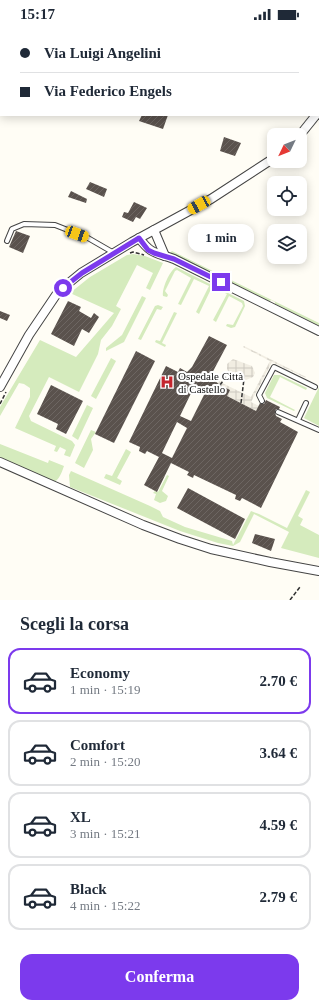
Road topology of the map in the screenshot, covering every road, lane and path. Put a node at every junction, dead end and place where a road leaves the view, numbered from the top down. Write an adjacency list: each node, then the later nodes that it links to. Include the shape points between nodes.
1 (316, 116): 2 (street)
2 (306, 128)
3 (267, 162): 4 (street)
4 (154, 230): 5 (street); 10 (street)
5 (139, 238): 7 (street); 10 (street, via 148,250)
6 (7, 241): 7 (lane, via 12,229 24,224 55,225 88,238)
7 (114, 253): 16 (street, via 82,273 56,295 28,335)
8 (126, 254): 9 (path, via 133,252)
9 (147, 255)
10 (165, 256): 11 (street)
11 (319, 331)
12 (230, 373): 14 (path)
13 (244, 379): 18 (path)
14 (220, 385)
15 (315, 387): 17 (lane, via 274,367 259,395)
16 (4, 388): 20 (path)
17 (262, 401)
18 (241, 403)
19 (306, 403): 22 (lane)
20 (0, 404)
21 (278, 412): 22 (lane)
22 (298, 420): 23 (lane)
23 (319, 430)
24 (0, 462): 25 (street, via 143,526 180,539 218,551)
25 (319, 570)
26 (300, 587): 27 (path)
27 (290, 600)

